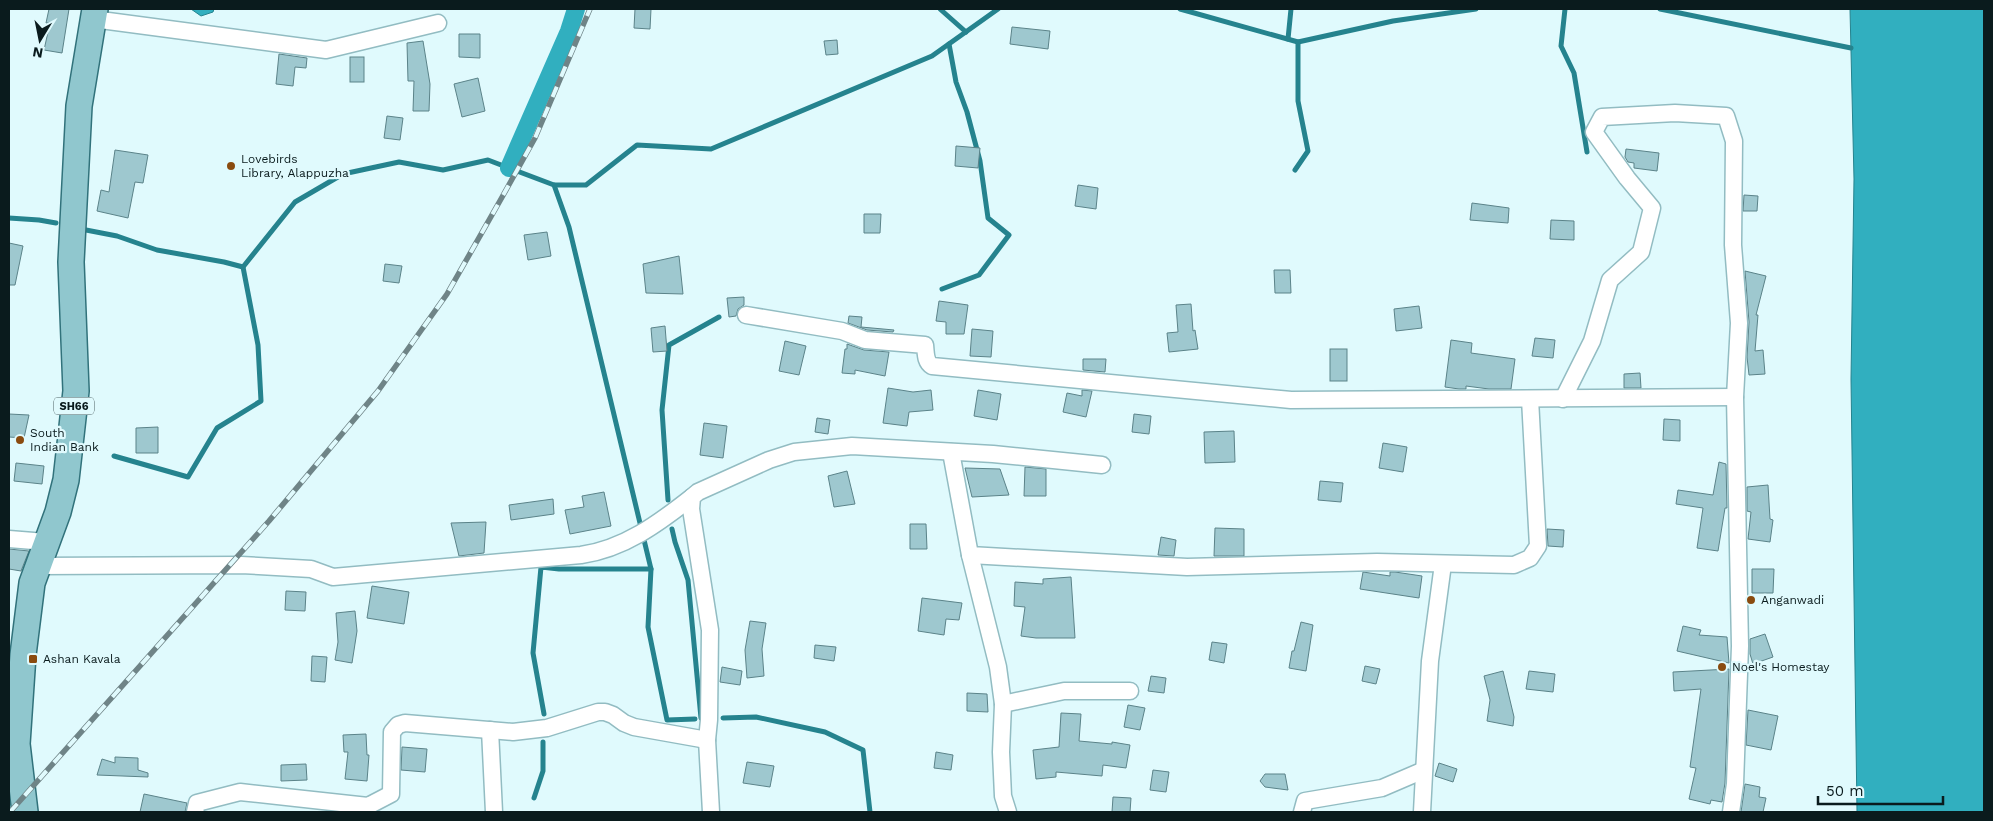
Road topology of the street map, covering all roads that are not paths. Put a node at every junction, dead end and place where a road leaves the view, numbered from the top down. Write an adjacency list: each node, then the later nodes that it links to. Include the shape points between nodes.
1 (94, 14): 2 (street, via 326,50); 11 (main road, SH66, via 79,106 71,262 76,391 66,480)
2 (438, 23)
3 (746, 314): 5 (street, via 842,330 865,340 925,345 926,358 932,366 1291,400)
4 (1735, 397): 6 (street); 6 (street, via 1739,323 1733,245 1734,141 1726,116 1675,113 1602,117 1594,132 1652,208 1641,252 1610,280 1592,341); 28 (street, via 1740,646)
5 (1530, 399): 6 (street); 13 (street, via 1538,546 1530,558 1514,565)
6 (1563, 399)
7 (951, 452): 8 (street); 9 (street, via 852,446 794,452 760,464); 12 (street)
8 (1102, 465)
9 (692, 497): 14 (street, via 657,525 598,553 589,554 333,577 311,569 241,565); 19 (street, via 691,509 710,630)
10 (9, 539): 11 (street)
11 (46, 542): 14 (main road, SH66)
12 (970, 555): 13 (street, via 1187,567 1377,562); 17 (street, via 995,650)
13 (1443, 564): 20 (street, via 1430,661)
14 (38, 566): 15 (main road, SH66)
15 (16, 655): 21 (main road, SH66, via 17,744)
16 (1130, 691): 17 (street, via 1064,691)
17 (1003, 704): 25 (street, via 1001,761 1003,796)
18 (490, 730): 19 (street, via 534,730 605,712 634,727); 22 (street, via 398,724 392,732 391,794 368,806 240,792 197,803); 23 (street)
19 (707, 740): 24 (street)
20 (1424, 770): 26 (street, via 1382,788 1305,801); 27 (street)
21 (25, 812)
22 (195, 812)
23 (494, 812)
24 (711, 812)
25 (1008, 812)
26 (1302, 812)
27 (1422, 812)
28 (1731, 812)

